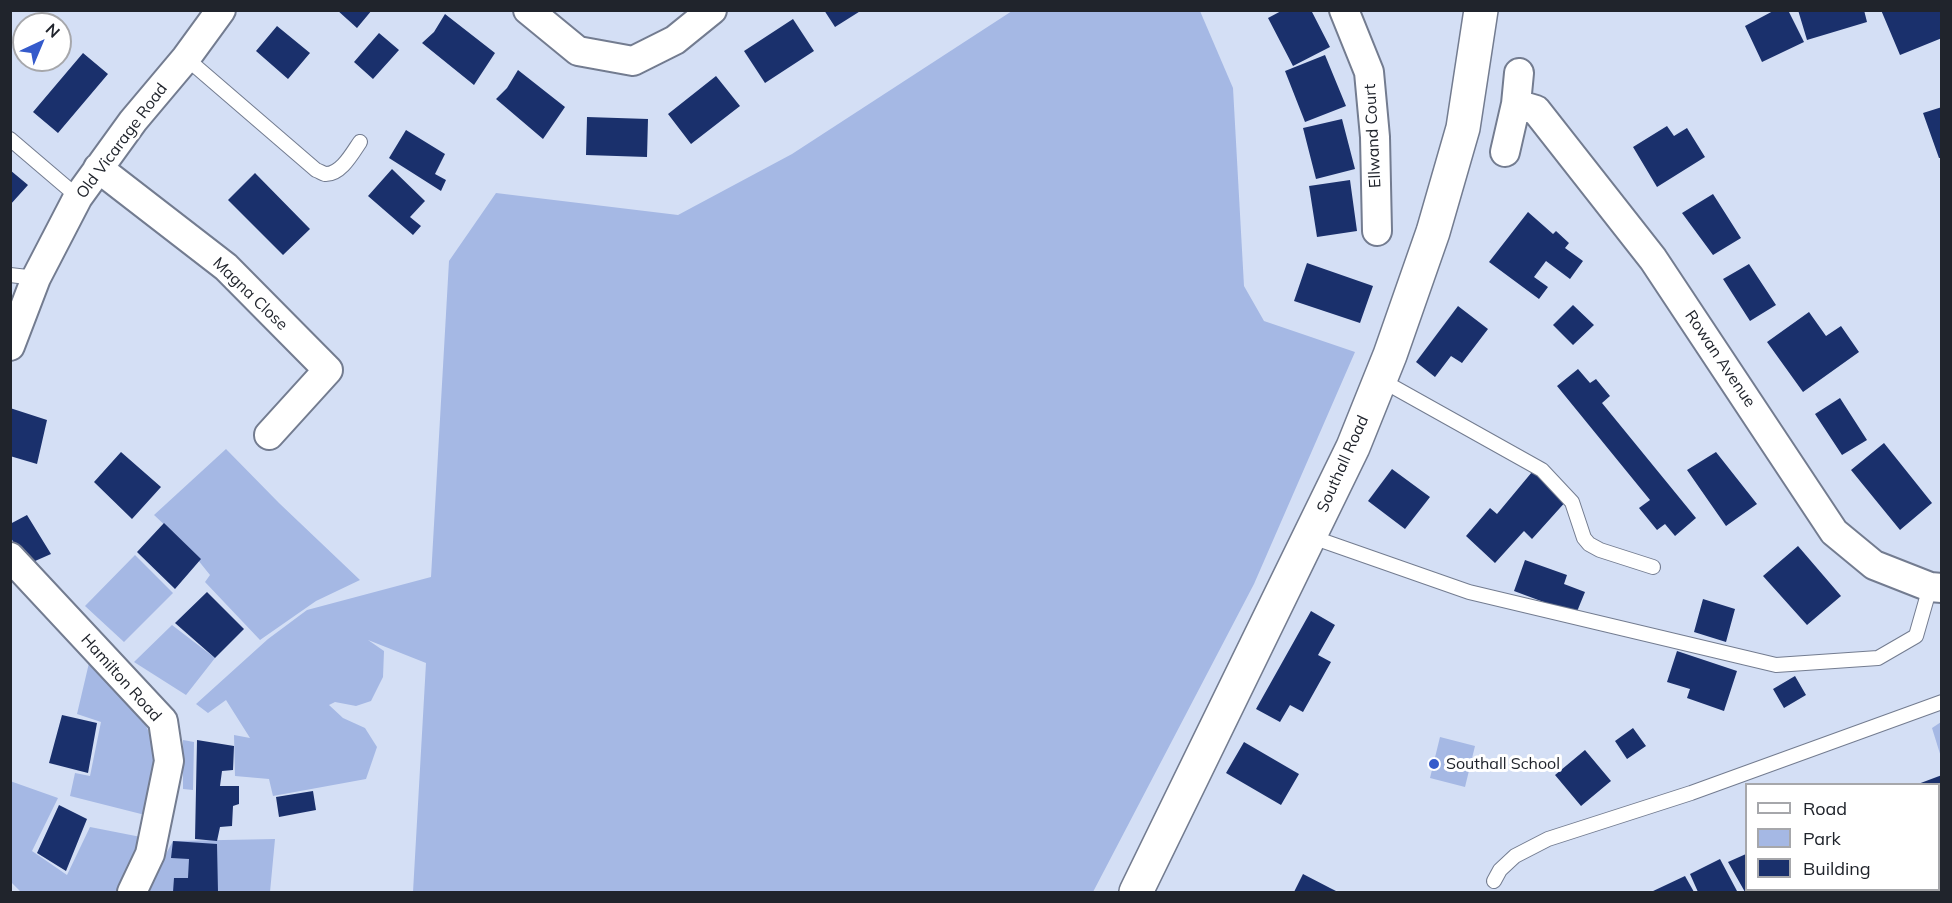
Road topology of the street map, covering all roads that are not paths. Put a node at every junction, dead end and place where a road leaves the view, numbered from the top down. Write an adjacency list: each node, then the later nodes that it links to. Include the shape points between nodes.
1 (221, 10): 6 (street, Old Vicarage Road)
2 (528, 10): 3 (street, via 578,51 633,61 675,40)
3 (712, 10)
4 (1344, 10): 14 (street, Ellwand Court, via 1380,70 1375,137)
5 (1481, 10): 17 (main road, Southall Road, via 1463,128 1433,232)
6 (186, 58): 10 (lane, via 316,170 325,174 335,172); 12 (street, Old Vicarage Road)
7 (1520, 73): 8 (street)
8 (1516, 104): 11 (street); 22 (street, Rowan Avenue, via 1536,110 1653,259 1834,532 1874,565)
9 (10, 139): 13 (lane)
10 (360, 141)
11 (1505, 152)
12 (98, 168): 13 (street, Old Vicarage Road); 18 (street, Magna Close, via 226,267 328,370)
13 (78, 197): 15 (street, Old Vicarage Road)
14 (1377, 231)
15 (23, 277): 16 (street, Old Vicarage Road)
16 (10, 346)
17 (1379, 379): 19 (main road, Southall Road, via 1353,447); 21 (lane, via 1542,470 1572,502 1589,544)
18 (269, 435)
19 (1310, 536): 22 (lane, via 1469,592 1776,665 1878,658 1916,636); 26 (main road, Southall Road)
20 (10, 557): 25 (street, Hamilton Road, via 163,721 169,761 150,854)
21 (1653, 567)
22 (1936, 587)
23 (1941, 702): 24 (lane, via 1691,794 1548,839 1515,855)
24 (1494, 881)
25 (132, 892)
26 (1136, 892)

